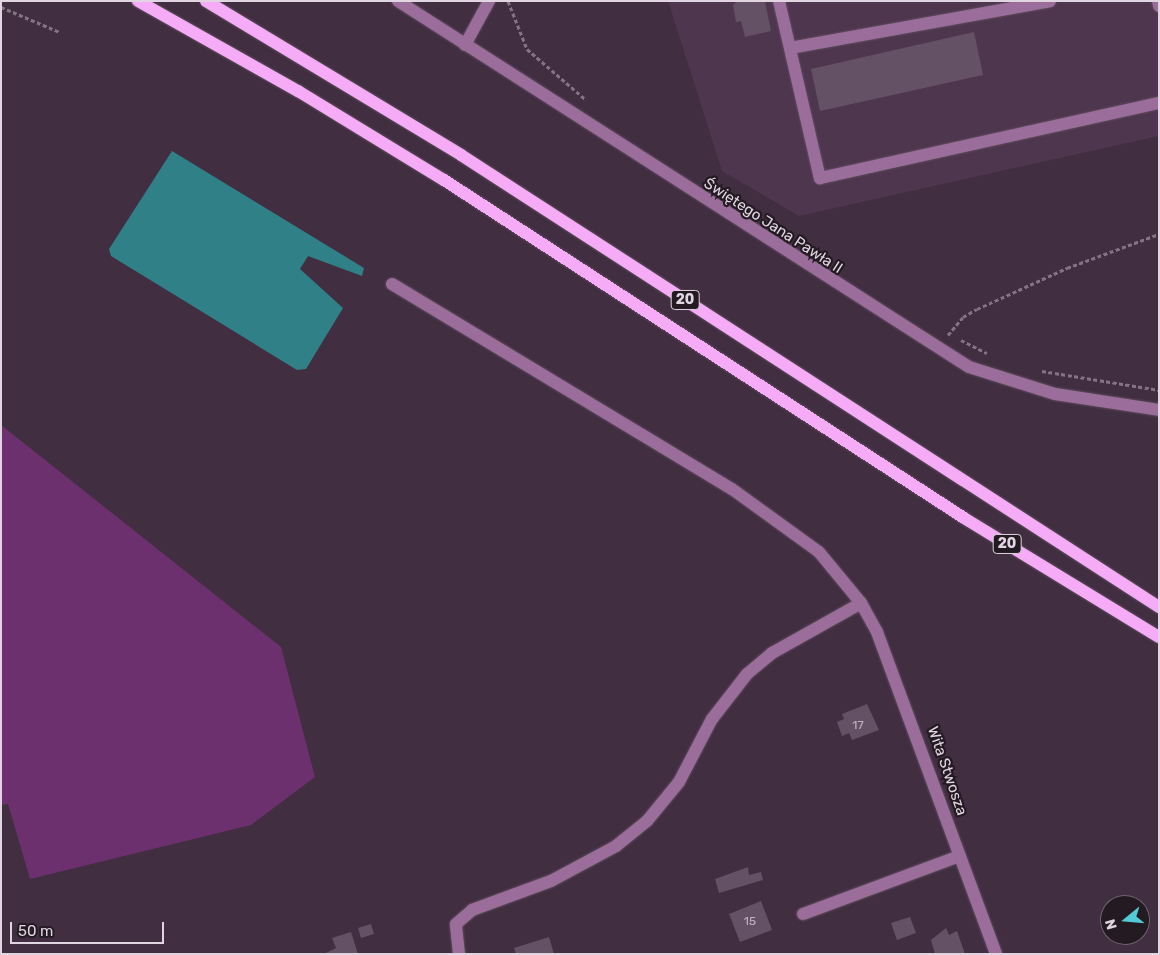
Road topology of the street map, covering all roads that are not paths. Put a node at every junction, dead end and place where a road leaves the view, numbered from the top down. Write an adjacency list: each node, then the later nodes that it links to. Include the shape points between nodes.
1 (138, 1): 16 (main road, 20, via 298,91 444,180 964,518)
2 (206, 1): 15 (main road, 20, via 461,155)
3 (398, 1): 9 (street, Świętego Jana Pawła II)
4 (488, 1): 9 (street)
5 (779, 1): 10 (street)
6 (1050, 1): 10 (street)
7 (1158, 1): 8 (street)
8 (1159, 6)
9 (465, 45): 13 (street, Świętego Jana Pawła II, via 938,350 994,379 1022,387)
10 (790, 48): 11 (street, via 820,178)
11 (1159, 103)
12 (392, 284): 14 (street, Wita Stwosza, via 767,511 819,552)
13 (1159, 410)
14 (861, 602): 17 (street, Wita Stwosza, via 904,698); 19 (street, via 772,653 747,674 712,719 679,782 647,821 588,863 472,910 456,924)
15 (1159, 607)
16 (1159, 637)
17 (960, 856): 18 (street); 20 (street, Wita Stwosza)
18 (803, 914)
19 (458, 950)
20 (996, 954)

